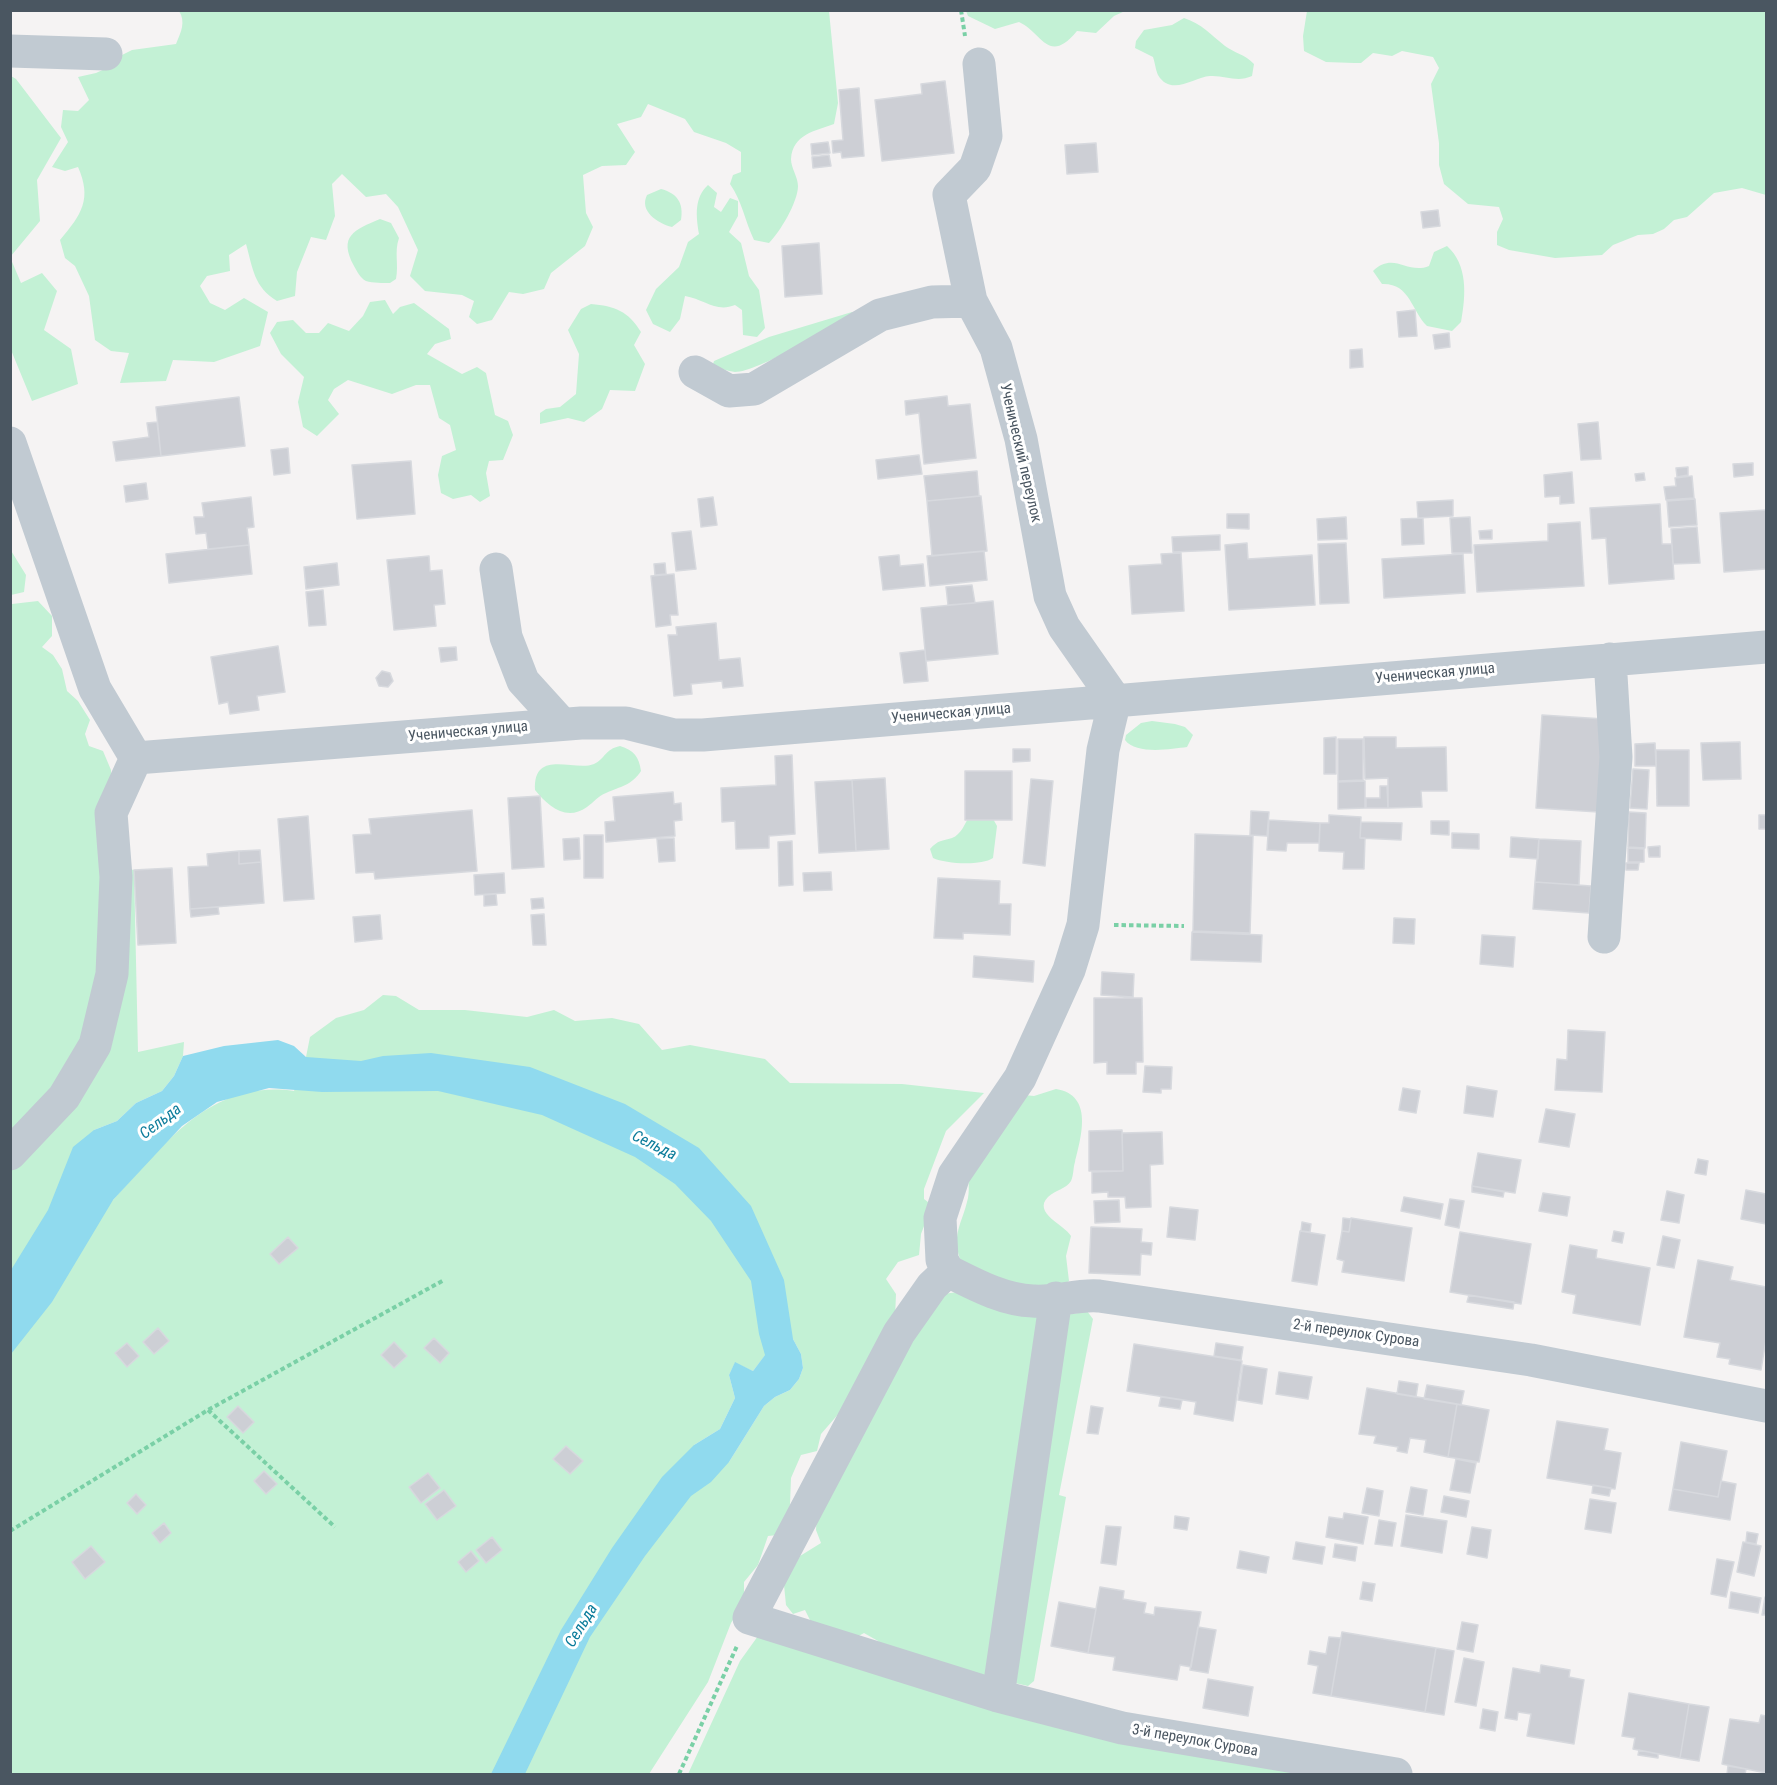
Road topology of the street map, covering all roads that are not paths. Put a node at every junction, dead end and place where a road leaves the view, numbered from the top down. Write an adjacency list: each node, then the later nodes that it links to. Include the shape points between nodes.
1 (10, 51): 2 (street)
2 (106, 54)
3 (979, 64): 4 (street, Ученический переулок, via 986,136 975,168 949,195)
4 (971, 301): 5 (street, via 932,302 880,315 754,389 729,391); 10 (street, Ученический переулок, via 996,348 1021,439 1050,596 1064,627)
5 (695, 372)
6 (10, 443): 12 (street, via 95,689)
7 (496, 568): 11 (street, via 506,638 523,681)
8 (1767, 646): 9 (street, Ученическая улица)
9 (1610, 659): 10 (street, Ученическая улица); 13 (street, via 1616,757)
10 (1115, 700): 11 (street, Ученическая улица, via 703,735 674,735 626,723); 15 (street, via 1103,750 1083,925 1069,970 1020,1078 954,1175 940,1218 942,1260)
11 (562, 724): 12 (street, Ученическая улица)
12 (136, 759): 14 (street, via 111,813 116,877 112,974 95,1045 64,1097)
13 (1604, 937)
14 (10, 1154)
15 (948, 1271): 16 (street, 2-й переулок Сурова, via 984,1289 1023,1299); 18 (street, 3-й переулок Сурова, via 932,1286 899,1333 749,1618)
16 (1056, 1298): 17 (street, 2-й переулок Сурова, via 1099,1296 1531,1360); 18 (street)
17 (1767, 1406)
18 (998, 1696): 19 (street, 3-й переулок Сурова, via 1122,1728)
19 (1396, 1774)

